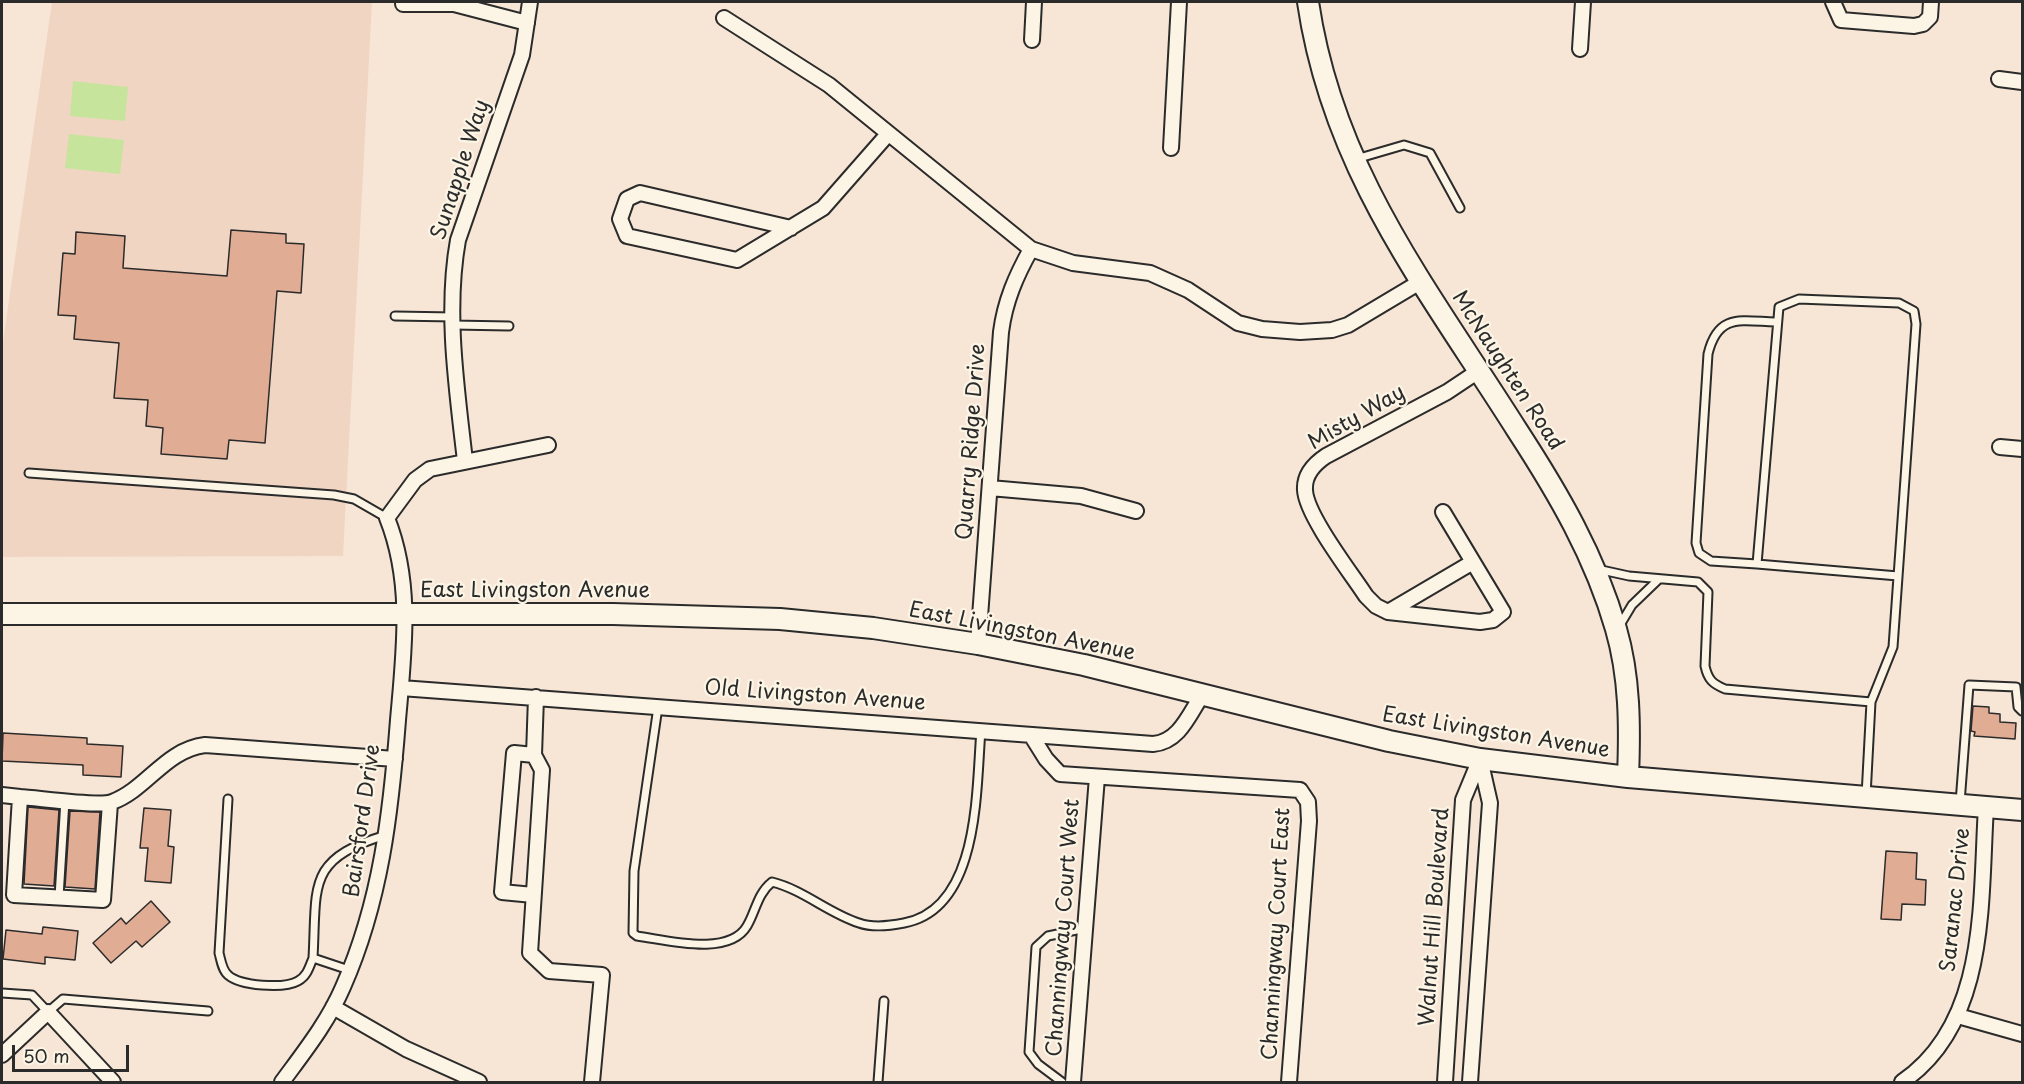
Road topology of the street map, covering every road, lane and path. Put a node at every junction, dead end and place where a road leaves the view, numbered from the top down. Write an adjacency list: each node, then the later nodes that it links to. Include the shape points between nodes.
1 (531, 2): 10 (street, Sunapple Way)
2 (1034, 2): 11 (street)
3 (1179, 2): 16 (street)
4 (1308, 2): 17 (main road, McNaughten Road, via 1327,92)
5 (1583, 2): 12 (street)
6 (1833, 2): 7 (street, via 1841,20 1914,26 1930,17)
7 (1931, 2)
8 (403, 4): 10 (street, via 454,4)
9 (724, 18): 15 (street, via 829,85)
10 (527, 23): 23 (street, Sunapple Way, via 522,55 458,240)
11 (1032, 40)
12 (1580, 49)
13 (1999, 79): 14 (street)
14 (2022, 82)
15 (888, 134): 19 (street, via 823,208); 20 (street)
16 (1170, 148)
17 (1353, 160): 18 (lane, via 1404,146 1430,153); 21 (main road, McNaughten Road)
18 (1460, 208)
19 (791, 228): 19 (street, via 737,260 627,236 620,219 627,199 640,193)
20 (1031, 249): 21 (street, via 1073,263 1150,273 1188,290 1238,323 1262,329 1332,330 1348,325); 32 (street, Quarry Ridge Drive, via 1004,308)
21 (1420, 282): 26 (main road, McNaughten Road)
22 (395, 316): 23 (lane)
23 (454, 321): 25 (lane); 30 (street, Sunapple Way, via 455,376)
24 (1775, 322): 37 (lane); 37 (lane, via 1732,321 1712,337 1708,354 1696,543 1699,553 1711,561); 39 (lane, via 1779,307 1799,299 1899,303 1914,311)
25 (509, 326)
26 (1480, 370): 38 (main road, McNaughten Road, via 1541,466 1584,540); 41 (street, Misty Way, via 1326,456 1305,480 1311,511 1366,596)
27 (548, 445): 30 (street)
28 (2000, 447): 29 (street)
29 (2022, 448)
30 (465, 461): 35 (street, via 430,469 415,480)
31 (28, 473): 35 (lane, via 334,495 354,499)
32 (990, 488): 33 (street, via 1081,496); 45 (street, Quarry Ridge Drive)
33 (1136, 511)
34 (1443, 512): 36 (street)
35 (387, 518): 43 (street, Bairsford Drive, via 400,556)
36 (1473, 562): 41 (street); 41 (street, via 1503,612 1493,620)
37 (1757, 564): 39 (lane)
38 (1596, 569): 40 (lane); 44 (main road, McNaughten Road)
39 (1898, 576): 49 (lane, via 1893,647)
40 (1659, 579): 44 (lane, via 1632,605); 49 (lane, via 1698,582 1708,592 1705,666 1713,684 1725,689)
41 (1388, 612)
42 (2, 614): 43 (main road, East Livingston Avenue)
43 (406, 615): 45 (main road, East Livingston Avenue, via 695,615 861,627); 46 (street, Bairsford Drive)
44 (1616, 630): 58 (main road, McNaughten Road, via 1630,723)
45 (978, 644): 47 (main road, East Livingston Avenue, via 1084,665)
46 (401, 688): 48 (street, Old Livingston Avenue); 55 (street, Bairsford Drive)
47 (1202, 695): 53 (street, Old Livingston Avenue, via 1176,735 1162,744); 56 (main road, East Livingston Avenue, via 1379,739)
48 (536, 697): 50 (street, Old Livingston Avenue); 54 (street)
49 (1870, 702): 61 (lane)
50 (659, 706): 52 (street, Old Livingston Avenue); 52 (lane, via 634,871 633,933 711,945 740,936 772,882 788,886 860,924 887,927 913,922 934,912 952,890 967,854)
51 (2022, 711): 65 (lane, via 2016,687 1969,685)
52 (981, 730): 53 (street, Old Livingston Avenue)
53 (1031, 735): 57 (street, via 1060,774)
54 (534, 754): 69 (street, via 542,770); 69 (street, via 514,753 502,892)
55 (395, 759): 64 (street, via 194,746); 68 (street, Bairsford Drive)
56 (1480, 759): 58 (main road, East Livingston Avenue); 90 (street, Walnut Hill Boulevard, via 1462,800); 91 (street, via 1490,803)
57 (1097, 777): 71 (street, Channingway Court West); 89 (street, Channingway Court East, via 1300,790 1308,802)
58 (1628, 777): 61 (main road, East Livingston Avenue)
59 (2, 795): 60 (street)
60 (20, 797): 63 (street); 70 (street, via 14,895)
61 (1866, 798): 65 (main road, East Livingston Avenue)
62 (228, 799): 72 (lane, via 219,953 223,967 228,976 249,984 282,986 307,974)
63 (65, 800): 64 (street); 70 (lane)
64 (110, 803): 70 (street, via 103,900)
65 (1960, 805): 66 (main road, East Livingston Avenue)
66 (1986, 807): 67 (main road, East Livingston Avenue); 79 (street, Saranac Drive, via 1974,964)
67 (2022, 810)
68 (387, 835): 72 (lane, via 354,845 328,864 316,885); 73 (street, Bairsford Drive, via 371,914)
69 (533, 895): 85 (street, via 530,953 549,971 602,975)
70 (59, 897)
71 (1086, 928): 87 (lane, via 1048,936 1036,947 1029,1052); 88 (street, Channingway Court West)
72 (313, 958): 73 (lane)
73 (350, 970): 76 (street, Bairsford Drive)
74 (2, 993): 78 (lane, via 32,995)
75 (884, 1001): 86 (lane)
76 (333, 1007): 83 (street, Bairsford Drive); 84 (street, via 406,1049)
77 (208, 1011): 78 (lane, via 63,999)
78 (48, 1012): 81 (street); 82 (street)
79 (1958, 1016): 80 (street); 92 (street, Saranac Drive, via 1929,1057)
80 (2022, 1034)
81 (2, 1055)
82 (113, 1083)
83 (282, 1083)
84 (479, 1083)
85 (592, 1083)
86 (878, 1083)
87 (1062, 1083)
88 (1073, 1083)
89 (1289, 1083)
90 (1445, 1083)
91 (1470, 1083)
92 (1902, 1083)

